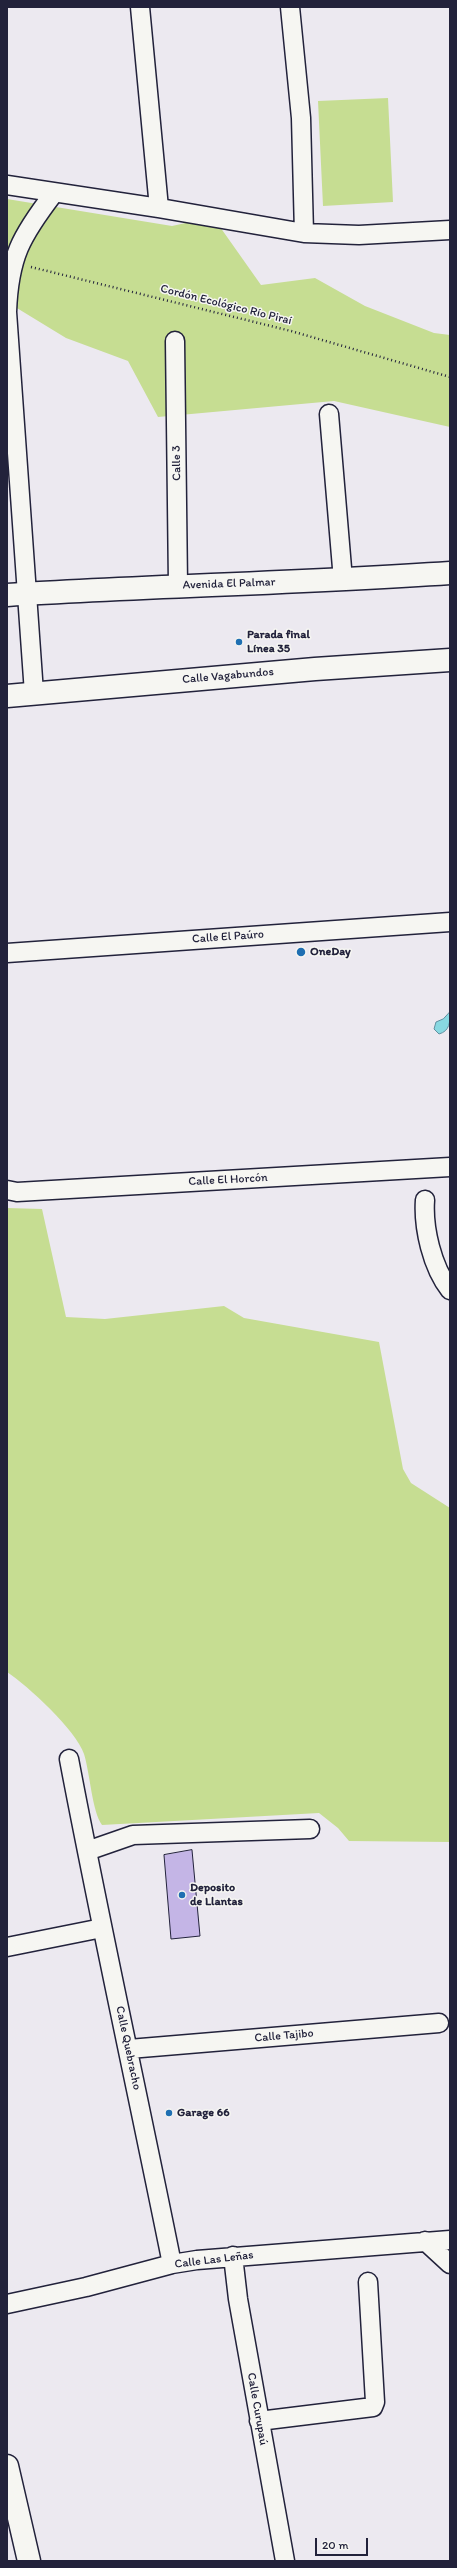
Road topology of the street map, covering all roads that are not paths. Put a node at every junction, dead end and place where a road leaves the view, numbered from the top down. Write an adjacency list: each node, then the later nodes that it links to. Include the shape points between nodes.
1 (140, 7): 5 (street)
2 (290, 7): 7 (street, via 302,125)
3 (7, 185): 4 (street)
4 (54, 193): 5 (street); 13 (street, via 31,223 13,262 8,286)
5 (159, 208): 7 (street)
6 (450, 230): 7 (street, via 359,235)
7 (304, 233)
8 (175, 342): 12 (street, Calle 3)
9 (329, 414): 11 (street)
10 (450, 573): 11 (street, Avenida El Palmar)
11 (342, 580): 12 (street, Avenida El Palmar)
12 (178, 585): 13 (street, Avenida El Palmar)
13 (17, 594): 15 (street)
14 (450, 660): 15 (street, Calle Vagabundos, via 308,669)
15 (34, 693): 16 (street, Calle Vagabundos)
16 (7, 696)
17 (450, 922): 18 (street, Calle El Paúro)
18 (7, 953)
19 (450, 1167): 20 (street, Calle El Horcón, via 24,1192)
20 (7, 1190)
21 (425, 1200): 22 (street, via 427,1232 436,1264)
22 (450, 1290)
23 (69, 1759): 25 (street, Calle Quebracho)
24 (310, 1829): 25 (street, via 133,1835)
25 (87, 1851): 26 (street, Calle Quebracho)
26 (102, 1928): 27 (street); 29 (street, Calle Quebracho)
27 (7, 1947)
28 (439, 2023): 29 (street, Calle Tajibo)
29 (129, 2049): 33 (street, Calle Quebracho)
30 (450, 2240): 31 (street, Calle Las Leñas)
31 (425, 2241): 32 (street, Calle Las Leñas); 34 (street)
32 (233, 2256): 33 (street, Calle Las Leñas); 37 (street, Calle Curupaú)
33 (172, 2264): 36 (street, Calle Las Leñas, via 86,2287)
34 (450, 2264)
35 (368, 2282): 37 (street, via 376,2402 373,2407)
36 (7, 2304)
37 (259, 2421): 40 (street, Calle Curupaú)
38 (7, 2466): 39 (street)
39 (29, 2561)
40 (285, 2561)

